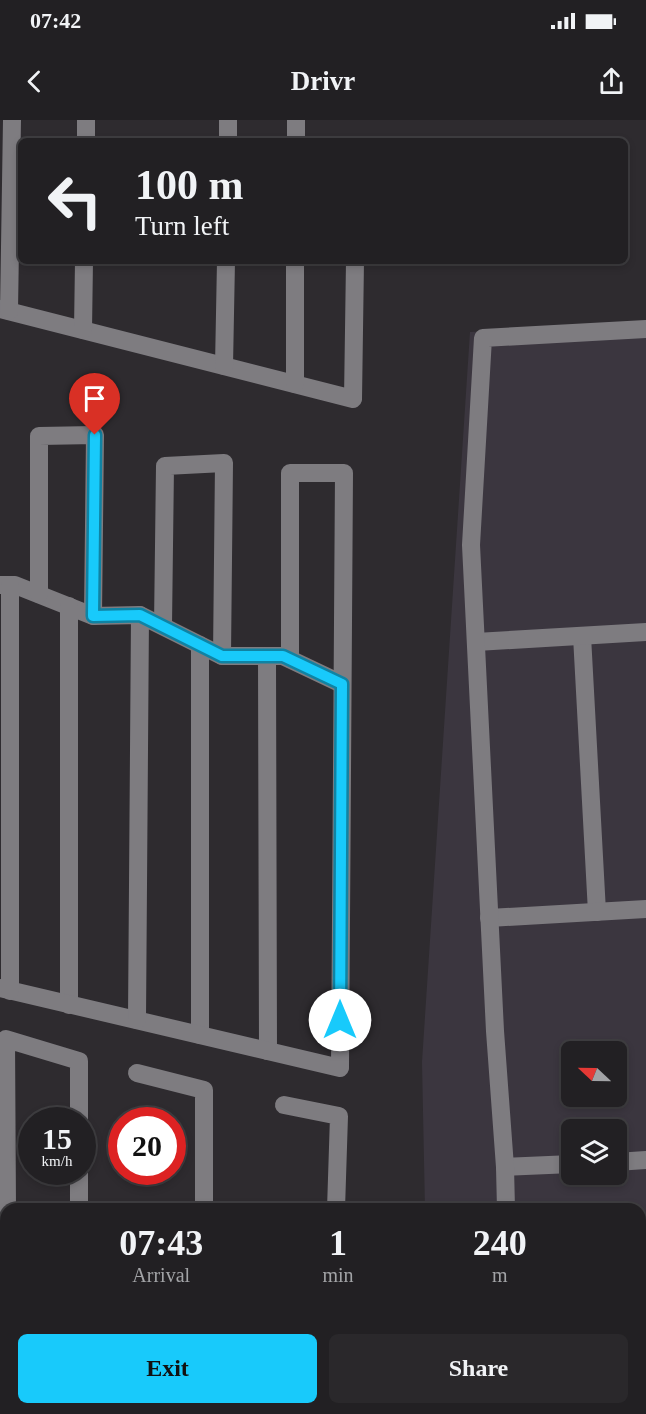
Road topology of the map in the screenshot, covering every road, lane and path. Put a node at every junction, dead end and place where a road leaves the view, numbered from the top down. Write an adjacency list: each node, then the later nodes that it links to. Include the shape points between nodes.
1 (12, 120): 12 (lane)
2 (86, 120): 5 (lane)
3 (228, 120): 6 (lane)
4 (296, 120): 7 (lane)
5 (86, 138)
6 (228, 138)
7 (296, 138)
8 (84, 264): 14 (lane)
9 (226, 264): 15 (lane)
10 (296, 264): 16 (lane)
11 (355, 264): 16 (lane, via 353,399)
12 (4, 310): 14 (lane)
13 (646, 329): 25 (lane, via 483,338 471,545)
14 (83, 330): 15 (lane)
15 (224, 366): 16 (lane)
16 (295, 384)
17 (5, 585): 18 (lane); 34 (lane)
18 (39, 594): 19 (lane); 21 (lane, via 39,436 95,435)
19 (69, 606): 21 (lane); 35 (lane)
20 (140, 615): 21 (lane); 22 (lane); 36 (lane)
21 (93, 616)
22 (163, 626): 26 (lane); 27 (lane, via 165,466 224,463)
23 (646, 632): 24 (lane)
24 (582, 636): 25 (lane); 32 (lane)
25 (476, 642): 33 (lane)
26 (200, 645): 27 (lane); 37 (lane)
27 (222, 656): 28 (lane)
28 (267, 656): 29 (lane); 38 (lane)
29 (291, 659): 30 (lane); 30 (lane, via 290,473 344,473)
30 (342, 684): 38 (lane, via 340,1068)
31 (646, 909): 32 (lane)
32 (597, 912): 33 (lane)
33 (489, 918): 45 (lane)
34 (5, 990): 35 (lane)
35 (69, 1005): 36 (lane)
36 (137, 1020): 37 (lane)
37 (200, 1035): 38 (lane)
38 (268, 1051)
39 (137, 1073): 49 (lane, via 204,1090)
40 (284, 1105): 50 (lane, via 339,1116)
41 (79, 1107): 47 (lane, via 79,1061 6,1039)
42 (646, 1160): 43 (lane)
43 (627, 1161)
44 (561, 1164): 45 (lane)
45 (505, 1167): 51 (lane)
46 (79, 1185): 48 (lane)
47 (7, 1203)
48 (79, 1203)
49 (204, 1203)
50 (336, 1203)
51 (506, 1203)

